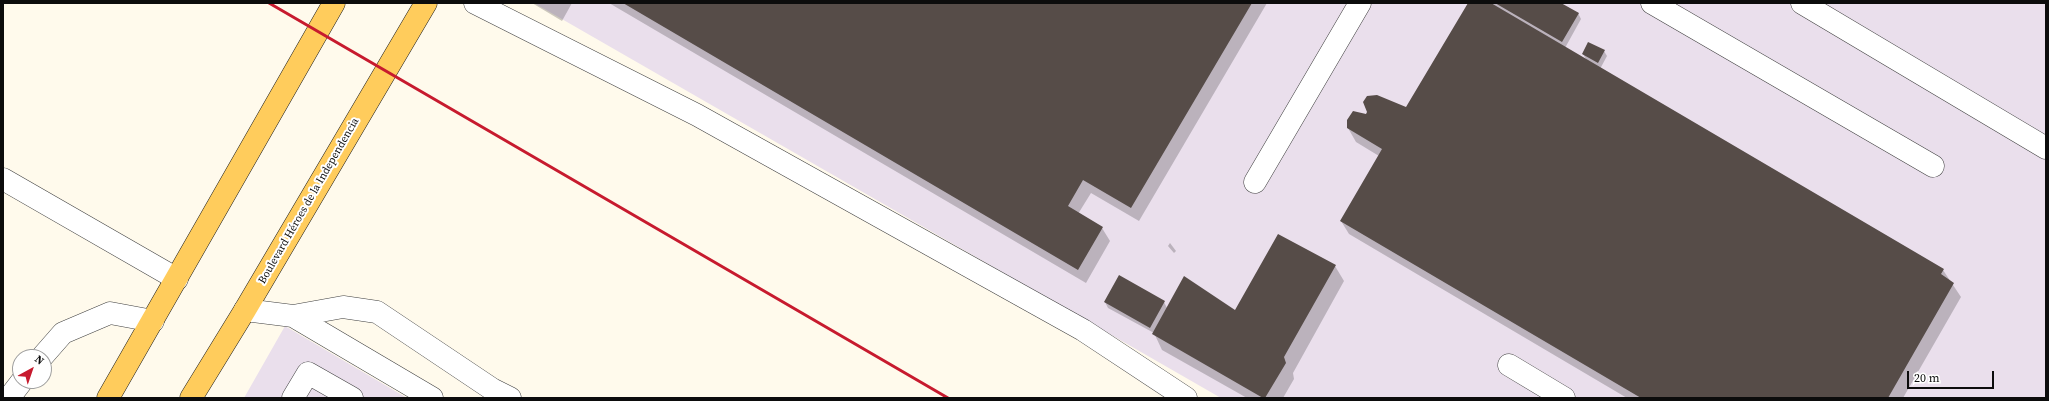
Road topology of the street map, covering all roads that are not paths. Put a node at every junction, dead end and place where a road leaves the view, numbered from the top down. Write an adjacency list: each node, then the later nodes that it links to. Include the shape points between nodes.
1 (334, 3): 11 (main road)
2 (426, 3): 12 (main road, Boulevard Héroes de la Independencia)
3 (476, 3): 25 (street, via 697,114 1083,330)
4 (1360, 3): 10 (street)
5 (1652, 3): 8 (street)
6 (1802, 3): 7 (street)
7 (2046, 148)
8 (1933, 166)
9 (3, 179): 11 (street)
10 (1255, 182)
11 (177, 279): 14 (main road)
12 (246, 310): 13 (street); 20 (main road, Boulevard Héroes de la Independencia)
13 (293, 316): 23 (street); 24 (street, via 343,307 377,312 492,389)
14 (153, 320): 15 (street, via 110,313 63,333); 19 (main road)
15 (49, 349)
16 (1509, 365): 26 (street)
17 (16, 389): 18 (street)
18 (9, 398)
19 (108, 398)
20 (191, 398)
21 (293, 398): 22 (street, via 308,373)
22 (352, 398)
23 (432, 398)
24 (510, 398)
25 (1186, 398)
26 (1564, 398)

